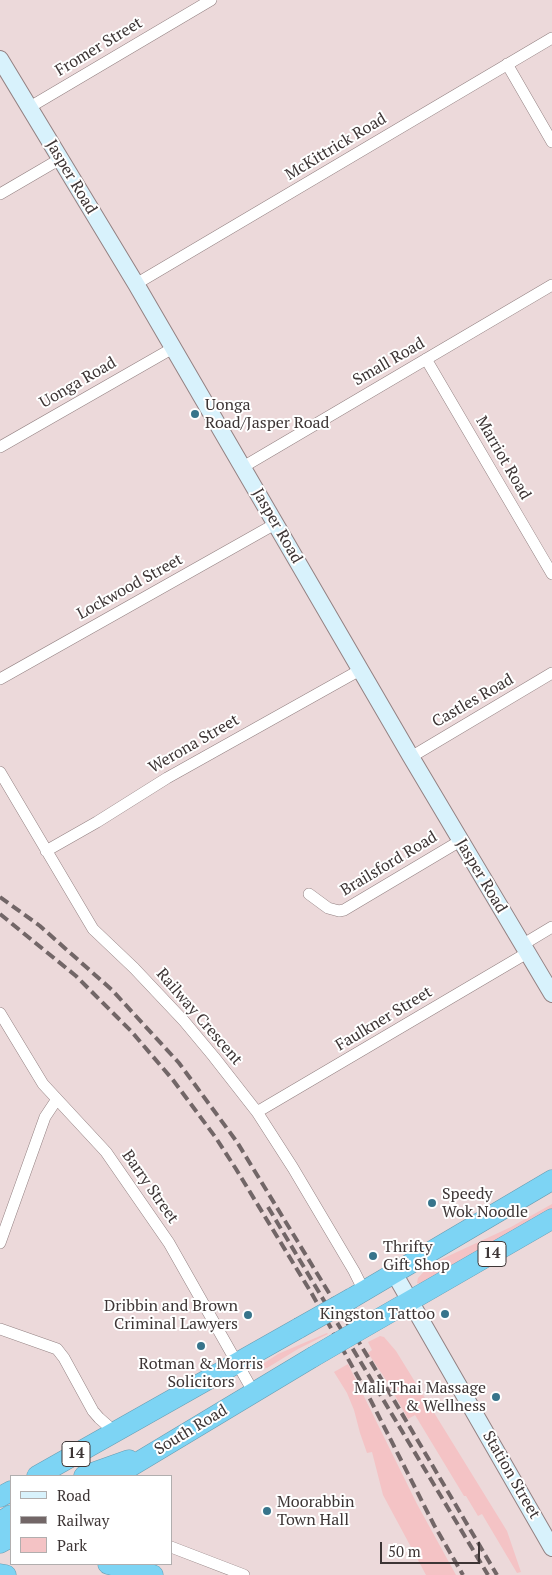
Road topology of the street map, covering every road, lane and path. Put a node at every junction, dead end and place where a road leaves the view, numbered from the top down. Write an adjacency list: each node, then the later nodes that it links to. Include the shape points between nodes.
1 (211, 0): 5 (street, Fromer Street)
2 (552, 38): 4 (street, McKittrick Road)
3 (0, 59): 5 (main road, Jasper Road)
4 (506, 64): 6 (street); 9 (street, McKittrick Road)
5 (30, 107): 7 (main road, Jasper Road)
6 (552, 142)
7 (60, 159): 8 (street); 9 (main road, Jasper Road)
8 (0, 194)
9 (136, 284): 11 (main road, Jasper Road)
10 (552, 285): 12 (street, Small Road)
11 (173, 348): 13 (street, Uonga Road); 14 (main road, Jasper Road)
12 (426, 359): 14 (street, Small Road); 16 (street, Marriot Road)
13 (0, 447)
14 (242, 466): 15 (main road, Jasper Road)
15 (275, 524): 17 (main road, Jasper Road); 19 (street, Lockwood Street)
16 (552, 574)
17 (360, 670): 20 (main road, Jasper Road); 23 (street, Werona Street, via 167,778)
18 (552, 673): 20 (street, Castles Road)
19 (0, 679)
20 (410, 756): 22 (main road, Jasper Road)
21 (0, 772): 23 (street, Railway Crescent)
22 (460, 841): 24 (street, Brailsford Road, via 344,910 328,908); 26 (main road, Jasper Road)
23 (46, 851): 30 (street, Railway Crescent, via 93,930 184,1021)
24 (309, 894)
25 (552, 928): 26 (street, Faulkner Street)
26 (525, 949): 27 (main road, Jasper Road); 30 (street, Faulkner Street)
27 (552, 994)
28 (0, 1013): 29 (street, Barry Street, via 43,1084)
29 (57, 1099): 33 (street, via 45,1118); 38 (street, Barry Street, via 106,1152 169,1243)
30 (257, 1112): 35 (street, Railway Crescent, via 354,1271)
31 (552, 1180): 34 (highway, 14)
32 (552, 1219): 36 (highway, South Road / 14)
33 (0, 1243)
34 (394, 1273): 35 (highway, 14); 36 (main road, Station Street)
35 (358, 1294): 38 (highway, 14, bridge)
36 (410, 1301): 39 (highway, South Road / 14, bridge); 46 (main road, Station Street)
37 (0, 1329): 40 (street, via 55,1348 62,1354 94,1411)
38 (238, 1363): 39 (street, Barry Street); 40 (highway, 14)
39 (254, 1393): 41 (highway, South Road / 14)
40 (115, 1432): 42 (highway, 14)
41 (157, 1450): 43 (highway); 44 (highway, South Road / 14)
42 (39, 1475)
43 (87, 1475)
44 (117, 1475)
45 (172, 1547): 51 (street)
46 (552, 1548)
47 (112, 1565): 50 (highway)
48 (0, 1574): 49 (highway)
49 (6, 1575)
50 (153, 1575)
51 (244, 1575)

